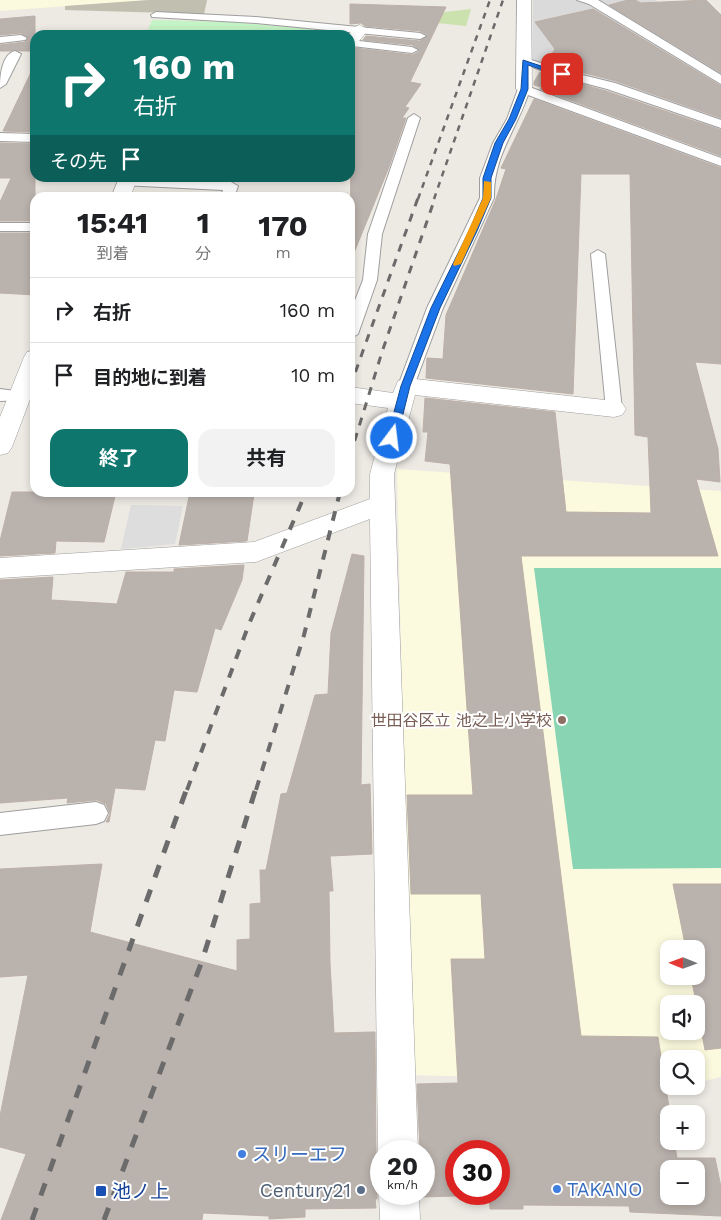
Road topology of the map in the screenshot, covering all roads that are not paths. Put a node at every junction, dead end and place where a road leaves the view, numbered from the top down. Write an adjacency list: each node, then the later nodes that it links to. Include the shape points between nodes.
1 (524, 0): 12 (street)
2 (582, 0): 13 (lane, via 592,2)
3 (156, 15): 4 (lane)
4 (360, 30): 5 (street); 6 (lane)
5 (355, 36)
6 (420, 36)
7 (21, 38): 8 (lane)
8 (0, 40)
9 (355, 44): 10 (lane)
10 (412, 50)
11 (15, 54): 14 (lane)
12 (525, 61): 15 (street); 17 (lane)
13 (721, 80)
14 (0, 84)
15 (527, 90): 20 (lane); 28 (lane, via 499,143 487,178 487,198 435,308)
16 (414, 118): 26 (lane, via 376,234 370,280)
17 (721, 124)
18 (0, 138): 19 (lane)
19 (30, 138)
20 (721, 162)
21 (125, 186): 22 (lane)
22 (230, 187)
23 (0, 227): 24 (lane)
24 (30, 227)
25 (598, 254): 31 (lane)
26 (355, 320)
27 (30, 364): 30 (street)
28 (404, 394): 29 (street); 31 (street); 33 (street, via 382,474)
29 (355, 395)
30 (9, 396): 32 (street)
31 (614, 409)
32 (0, 447)
33 (382, 504): 34 (street, via 256,552); 37 (street)
34 (0, 568)
35 (96, 813): 36 (lane)
36 (0, 824)
37 (398, 1140)
38 (399, 1205): 39 (street)
39 (400, 1220)

